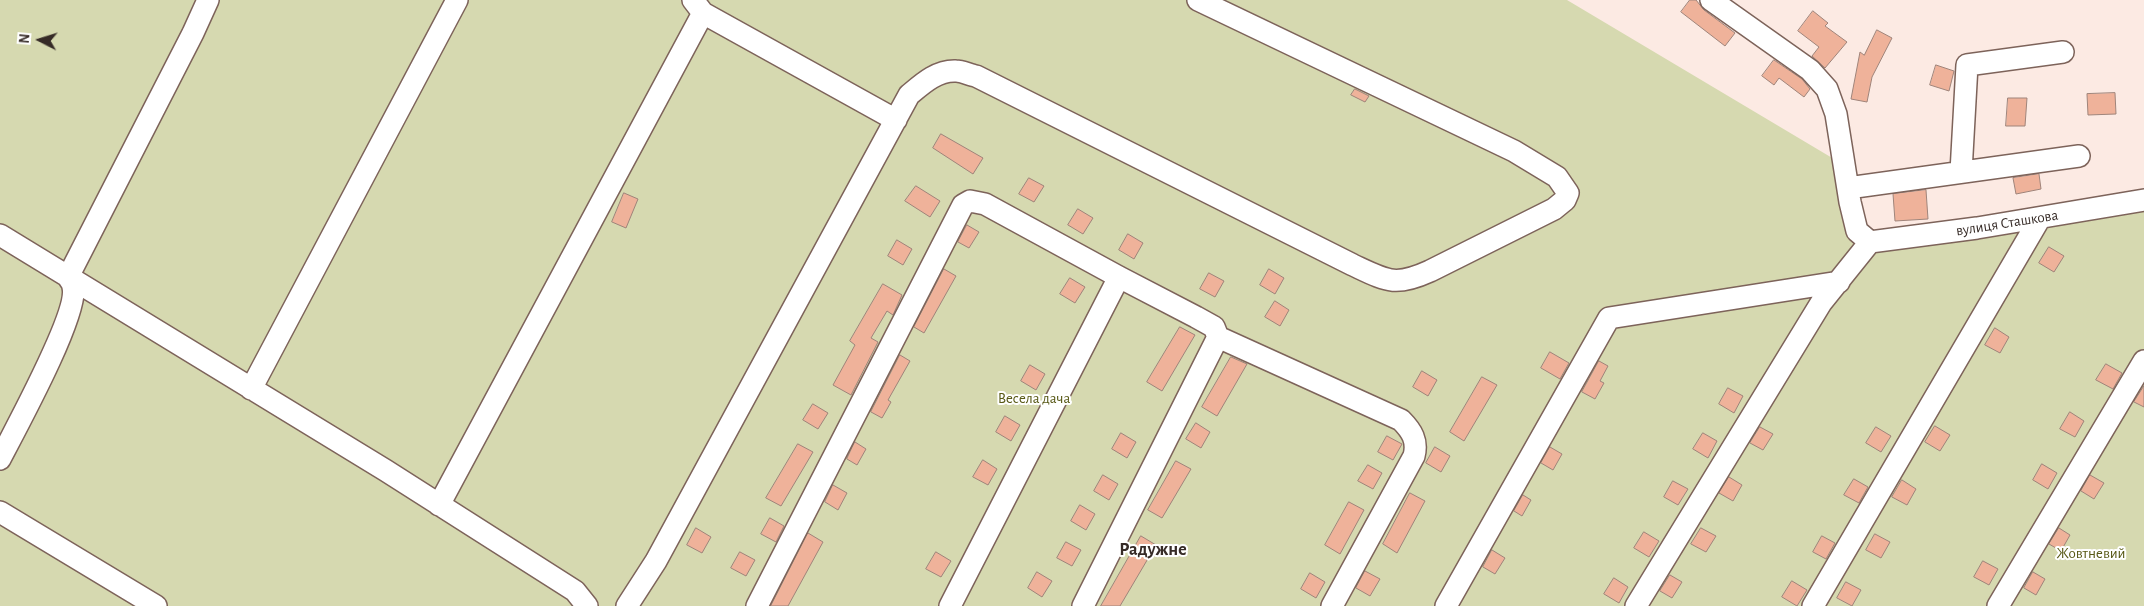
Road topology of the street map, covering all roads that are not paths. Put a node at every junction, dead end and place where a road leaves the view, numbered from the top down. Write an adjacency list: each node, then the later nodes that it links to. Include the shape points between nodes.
1 (208, 0): 15 (street)
2 (457, 0): 20 (street)
3 (1198, 0): 7 (street, via 1514,150 1557,177 1568,193 1565,200 1554,209 1430,271 1395,282 1353,266 976,76 956,70 923,82 909,95)
4 (1711, 0): 10 (street, via 1810,70 1827,90 1836,114)
5 (698, 7): 7 (street); 22 (street)
6 (2063, 52): 9 (street, via 1967,65)
7 (896, 120): 26 (street, via 656,562)
8 (2079, 156): 9 (street)
9 (1960, 172): 10 (street)
10 (1848, 188): 14 (street, via 1857,231)
11 (2144, 200): 12 (street, вулиця Сташкова)
12 (2040, 218): 14 (street, вулиця Сташкова); 33 (street)
13 (0, 234): 15 (street)
14 (1870, 242): 17 (street)
15 (68, 277): 20 (street); 21 (street, via 74,288 70,310 50,360)
16 (1119, 277): 18 (street, via 1214,327); 27 (street, via 985,204 970,201 963,205); 28 (street)
17 (1839, 282): 31 (street, via 1609,318); 32 (street, via 1821,303)
18 (1218, 337): 29 (street); 30 (street, via 1401,420 1414,438 1414,456)
19 (2142, 366): 34 (street)
20 (251, 389): 22 (street)
21 (0, 459)
22 (439, 505): 25 (street, via 575,591)
23 (0, 512): 24 (street)
24 (156, 606)
25 (587, 606)
26 (627, 606)
27 (756, 606)
28 (950, 606)
29 (1083, 606)
30 (1332, 606)
31 (1446, 606)
32 (1636, 606)
33 (1813, 606)
34 (1998, 606)

